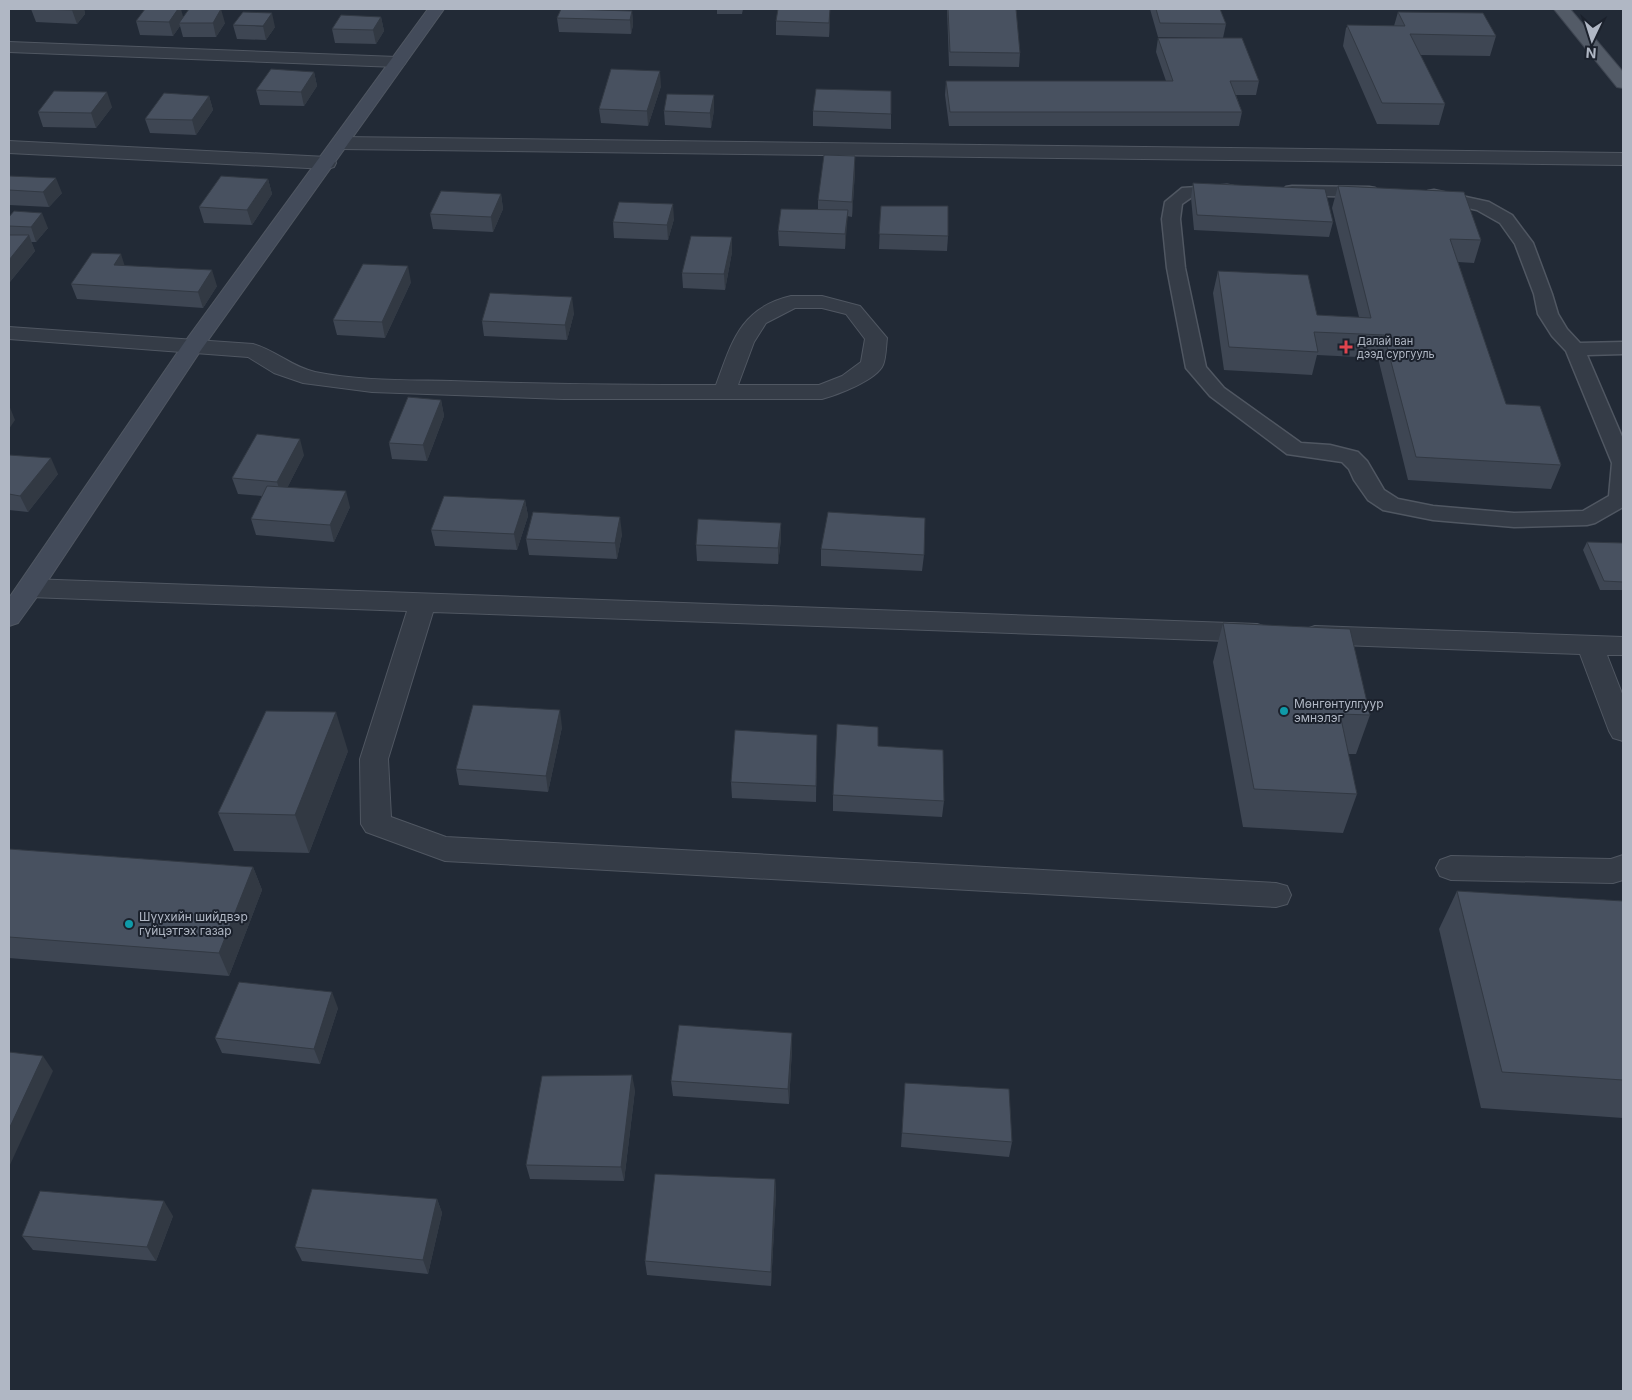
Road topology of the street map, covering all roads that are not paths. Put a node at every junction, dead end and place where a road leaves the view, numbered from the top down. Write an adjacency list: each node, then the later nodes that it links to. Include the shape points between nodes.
1 (436, 9): 4 (main road)
2 (1562, 9): 5 (main road)
3 (9, 47): 4 (street)
4 (398, 62): 6 (main road)
5 (1623, 83)
6 (341, 143): 8 (street); 9 (main road)
7 (9, 147): 9 (street)
8 (1623, 159)
9 (327, 162): 15 (main road)
10 (1246, 190): 17 (lane, via 1188,192 1174,202 1171,220 1176,268 1196,368 1217,392 1295,449 1330,452 1350,458 1359,466 1376,495 1391,505 1433,513 1514,520 1587,518 1620,499 1623,463)
11 (1274, 191): 12 (lane)
12 (1386, 192)
13 (1413, 193): 17 (lane, via 1483,206 1506,219 1524,243 1548,314)
14 (9, 333): 15 (street)
15 (192, 348): 18 (street, via 253,351 282,368 311,378 372,385 563,392); 19 (main road)
16 (1623, 348): 17 (lane)
17 (1575, 349)
18 (726, 390): 18 (street, via 742,342 758,319 791,302 822,302 853,310 876,338 872,365 850,381 822,392)
19 (30, 588): 20 (street); 21 (main road)
20 (423, 602): 22 (street); 27 (street, via 374,759 376,824 445,849)
21 (9, 617)
22 (1590, 645): 23 (street); 24 (street)
23 (1623, 646)
24 (1623, 731)
25 (1451, 868): 26 (street, via 1613,871)
26 (1623, 868)
27 (1276, 895)

